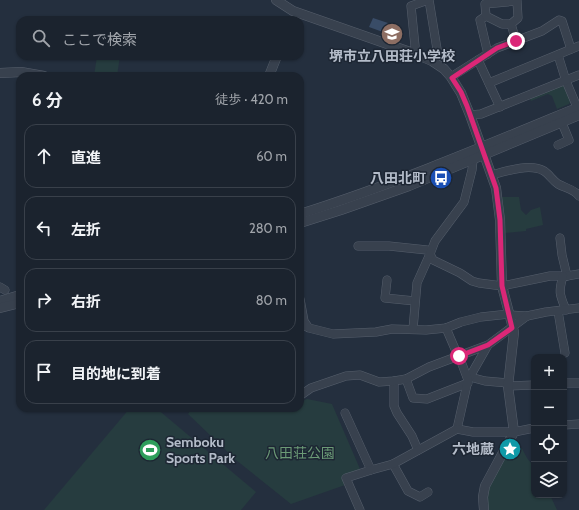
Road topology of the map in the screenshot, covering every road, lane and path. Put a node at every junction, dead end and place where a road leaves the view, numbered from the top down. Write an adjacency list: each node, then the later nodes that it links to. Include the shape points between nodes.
1 (276, 0): 3 (street)
2 (428, 0): 9 (street, via 411,6 415,46); 14 (street, via 438,49)
3 (292, 16)
4 (486, 16): 6 (street, via 502,24); 6 (street, via 485,4 517,1 518,18); 10 (street, via 480,20)
5 (304, 20): 9 (street)
6 (510, 24): 7 (street)
7 (516, 41): 8 (street, via 542,31 559,20 562,21); 10 (street)
8 (575, 48): 11 (street)
9 (413, 53): 14 (street)
10 (488, 54): 13 (street)
11 (558, 55): 20 (street); 21 (street)
12 (275, 60): 16 (street)
13 (478, 60): 19 (street); 21 (street)
14 (432, 61): 19 (street)
15 (16, 72): 17 (street)
16 (271, 72)
17 (0, 73)
18 (579, 76): 20 (street)
19 (452, 78): 24 (street)
20 (566, 80): 22 (street); 23 (street)
21 (489, 83): 22 (street)
22 (500, 107): 24 (street)
23 (578, 110): 25 (street); 27 (street)
24 (470, 115): 27 (street)
25 (562, 123): 26 (street, via 569,140); 27 (street)
26 (558, 145)
27 (483, 150): 28 (street); 29 (street); 31 (street)
28 (473, 160): 32 (street); 35 (street, via 464,202 435,241)
29 (492, 175): 30 (street, via 524,167 543,170 557,183); 39 (street, via 498,200)
30 (579, 196)
31 (304, 213)
32 (304, 222)
33 (560, 238): 37 (street)
34 (358, 246): 35 (street, via 427,250)
35 (430, 254): 39 (street, via 432,260 472,281); 41 (street, via 417,284)
36 (579, 274): 37 (street)
37 (565, 276): 39 (street, via 550,276); 46 (street, via 560,287)
38 (387, 280): 41 (street, via 385,298)
39 (502, 286): 47 (street)
40 (16, 296): 42 (street)
41 (416, 300): 54 (street)
42 (0, 301)
43 (16, 304): 44 (street)
44 (0, 308)
45 (579, 308): 46 (street)
46 (562, 311): 48 (street); 56 (street)
47 (509, 314): 48 (street); 52 (street, via 481,317); 53 (street)
48 (527, 316): 53 (street)
49 (304, 320): 51 (street)
50 (304, 325): 51 (street)
51 (309, 328): 54 (street, via 333,334)
52 (446, 328): 54 (street); 57 (street)
53 (512, 328): 55 (street); 63 (street, via 514,332)
54 (413, 329)
55 (488, 345): 57 (street); 59 (street)
56 (565, 352)
57 (459, 356): 58 (street); 59 (street)
58 (406, 379): 59 (street, via 413,398 427,399); 60 (street)
59 (469, 380): 63 (street); 69 (street)
60 (394, 381): 65 (street, via 379,382 360,375 346,376); 72 (street, via 394,406)
61 (567, 383): 62 (street)
62 (579, 383)
63 (508, 384): 64 (street); 71 (street)
64 (531, 385)
65 (304, 393)
66 (345, 414): 74 (street)
67 (579, 424): 68 (street)
68 (567, 425)
69 (457, 429): 71 (street, via 473,432); 72 (street)
70 (531, 429): 71 (street)
71 (514, 432): 77 (street, via 485,486)
72 (418, 450): 73 (street)
73 (393, 464): 74 (street); 75 (street, via 408,491 420,498)
74 (371, 470): 76 (street, via 346,478)
75 (428, 492)
76 (360, 510)
77 (484, 510)

